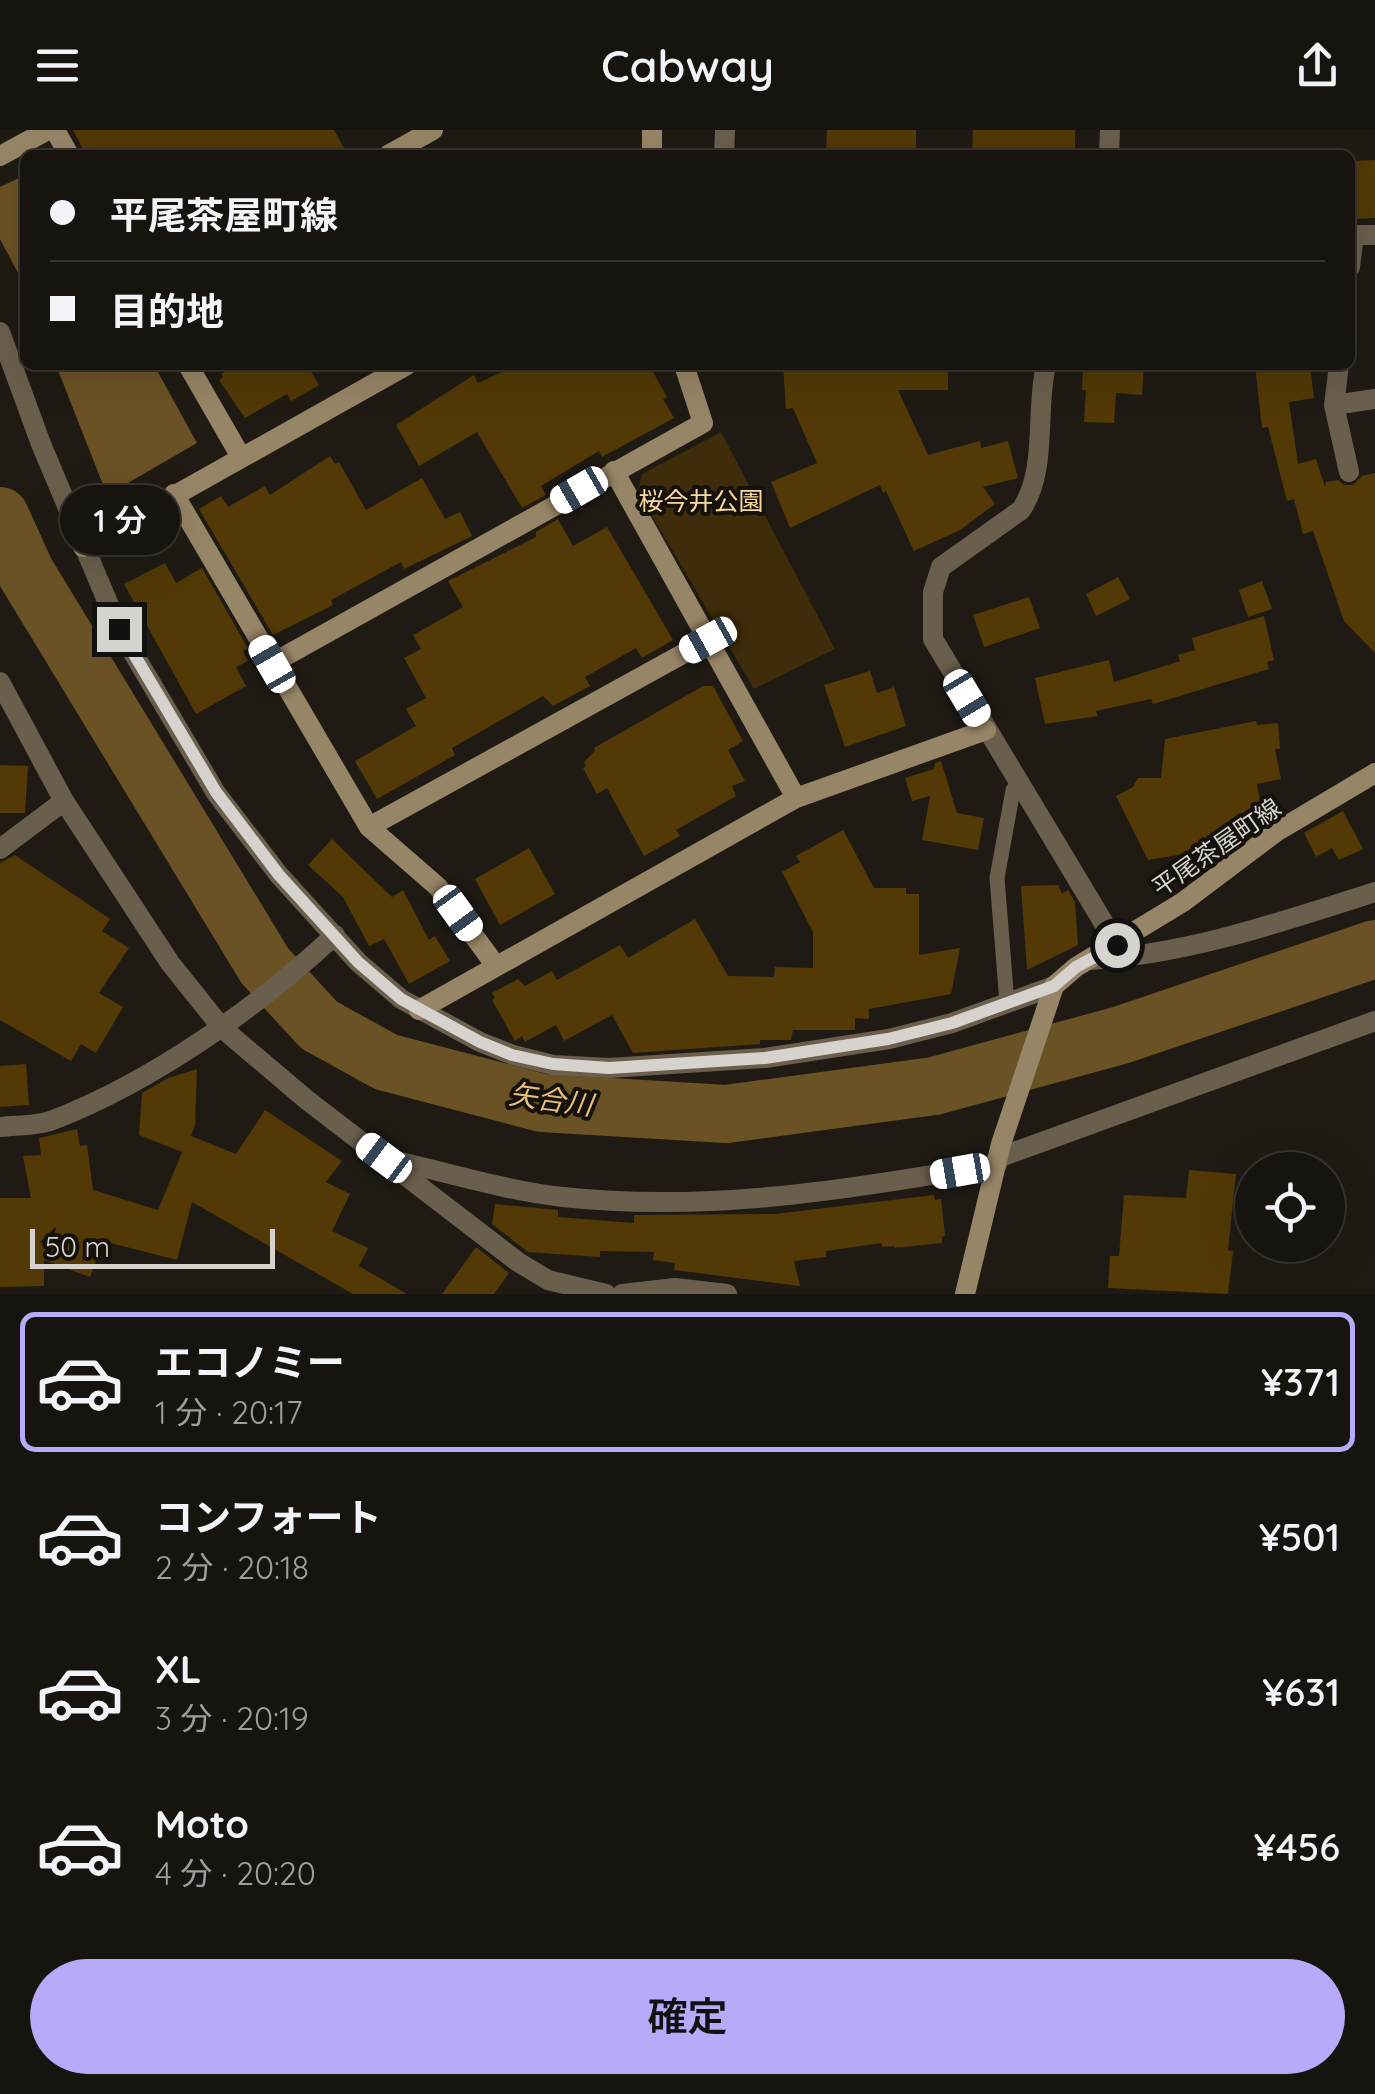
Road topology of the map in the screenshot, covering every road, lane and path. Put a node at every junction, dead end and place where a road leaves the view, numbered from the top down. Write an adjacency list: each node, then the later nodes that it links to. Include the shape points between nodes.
1 (52, 130): 4 (street)
2 (433, 130): 3 (street)
3 (397, 150)
4 (0, 156)
5 (0, 332): 17 (street)
6 (191, 370): 13 (street)
7 (398, 370): 13 (street)
8 (686, 370): 14 (street, via 704,423)
9 (1045, 370): 21 (street, via 1029,498 941,567 933,592 933,639)
10 (1338, 370): 12 (street)
11 (1375, 400): 12 (street)
12 (1334, 405): 15 (street)
13 (241, 457): 16 (street)
14 (614, 471): 18 (street); 19 (street)
15 (1348, 472)
16 (174, 494): 17 (street); 19 (street)
17 (82, 547): 29 (street, via 119,629 216,792)
18 (708, 640): 24 (street); 26 (street)
19 (272, 664): 26 (street)
20 (0, 682): 25 (street)
21 (986, 730): 23 (street); 24 (street)
22 (1375, 774): 30 (street, 平尾茶屋町線, via 1276,832)
23 (1019, 782): 30 (street); 34 (lane, via 997,878)
24 (796, 798): 32 (street)
25 (64, 801): 27 (street); 37 (street, via 170,963)
26 (369, 827): 32 (street, via 438,887)
27 (0, 849)
28 (1375, 892): 31 (street, via 1232,938)
29 (330, 940): 35 (street); 37 (street)
30 (1117, 945): 31 (street, 平尾茶屋町線)
31 (1090, 960): 33 (street, 平尾茶屋町線)
32 (496, 966): 35 (street)
33 (1054, 986): 34 (street); 39 (street)
34 (1007, 1003): 35 (street, via 854,1045 712,1064 609,1068 512,1055)
35 (420, 1010)
36 (1375, 1021): 39 (street)
37 (229, 1022): 38 (street, via 50,1122); 40 (street)
38 (0, 1127)
39 (999, 1155): 40 (street, via 800,1196 651,1202 530,1193); 45 (street)
40 (384, 1158): 42 (street, via 518,1262 548,1280)
41 (650, 1292): 43 (street); 44 (street)
42 (606, 1294)
43 (622, 1294)
44 (727, 1294)
45 (966, 1294)

